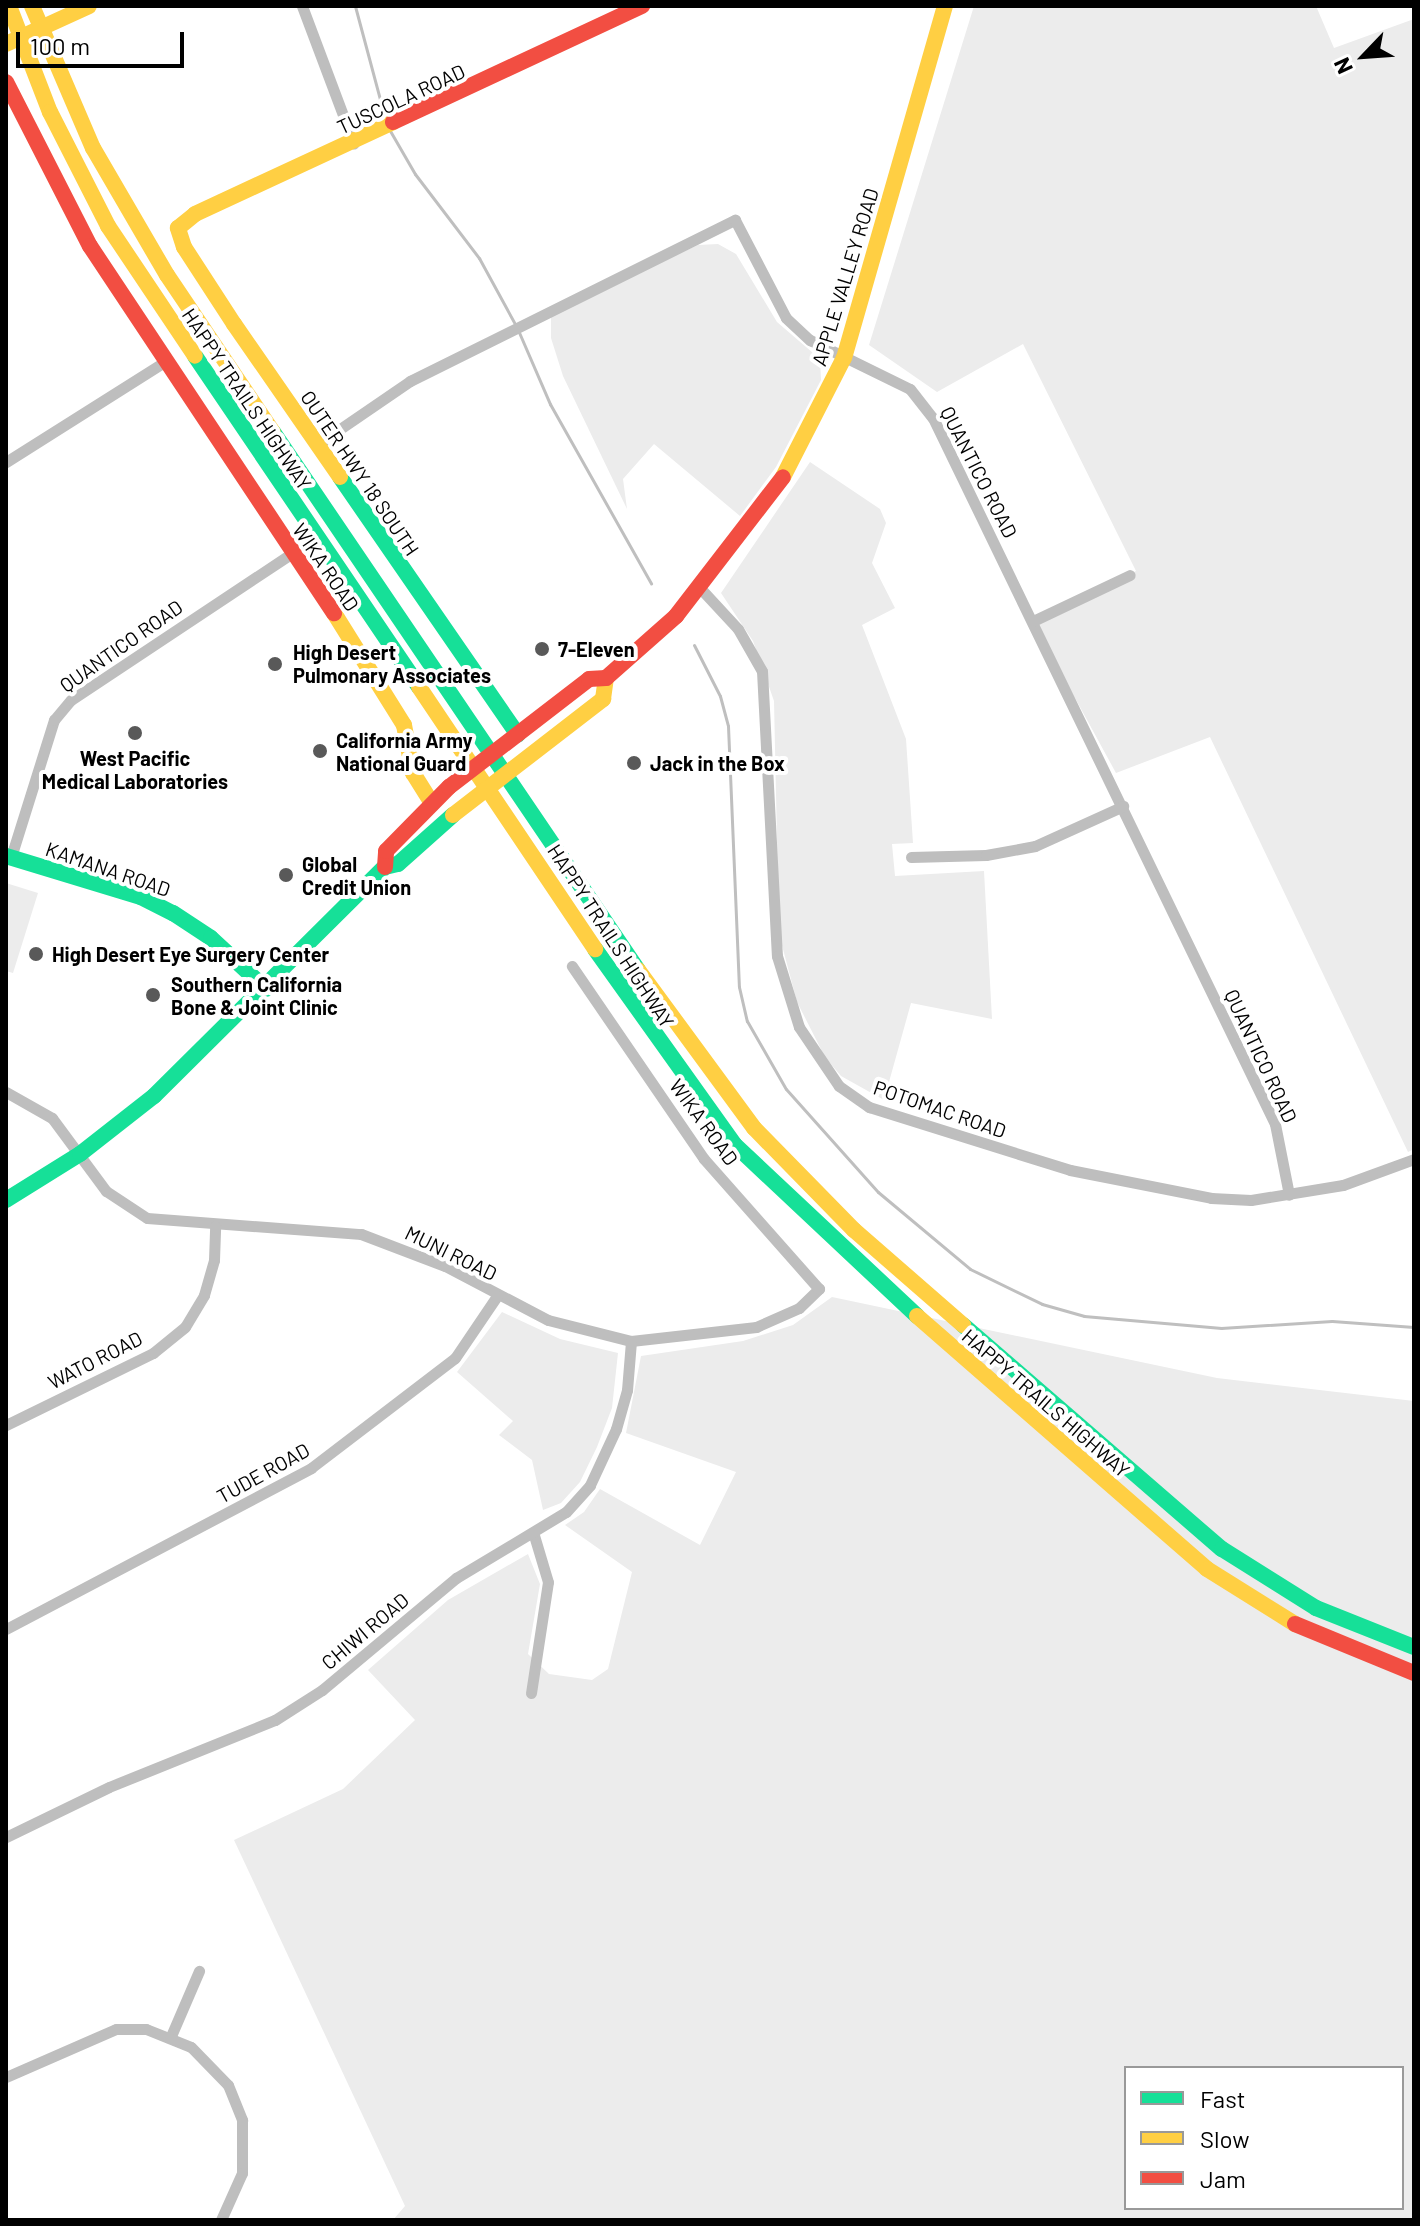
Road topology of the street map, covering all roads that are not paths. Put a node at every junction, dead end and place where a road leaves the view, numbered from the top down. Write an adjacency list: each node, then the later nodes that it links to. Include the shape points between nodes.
1 (9, 6): 9 (main road, HAPPY TRAILS HIGHWAY)
2 (32, 6): 8 (main road, HAPPY TRAILS HIGHWAY)
3 (89, 6): 7 (main road)
4 (302, 6): 11 (street)
5 (642, 6): 11 (main road, TUSCOLA ROAD)
6 (945, 6): 13 (main road, APPLE VALLEY ROAD)
7 (64, 11): 8 (main road)
8 (41, 28): 9 (main road); 23 (main road, HAPPY TRAILS HIGHWAY, via 93,148 137,227)
9 (13, 40): 24 (main road, HAPPY TRAILS HIGHWAY, via 108,226)
10 (6, 82): 14 (main road, WIKA ROAD, via 62,198)
11 (354, 144): 12 (main road, TUSCOLA ROAD, via 195,214)
12 (178, 228): 15 (main road, OUTER HWY 18 SOUTH, via 184,247)
13 (844, 358): 15 (street, QUANTICO ROAD, via 810,340 786,318 735,220 410,381); 19 (main road, APPLE VALLEY ROAD, via 783,477); 20 (street, QUANTICO ROAD, via 910,389 933,418)
14 (164, 362): 16 (street); 17 (main road, WIKA ROAD)
15 (318, 444): 22 (main road, OUTER HWY 18 SOUTH)
16 (6, 462)
17 (292, 553): 27 (main road, WIKA ROAD, via 390,698 404,725 413,773); 29 (street, QUANTICO ROAD, via 71,700 54,720)
18 (1130, 575): 20 (street)
19 (701, 589): 21 (main road, APPLE VALLEY ROAD); 37 (street, POTOMAC ROAD, via 738,629 762,671 777,956 799,1027 839,1086 869,1107 1152,1190 1251,1200)
20 (1033, 621): 28 (street, QUANTICO ROAD)
21 (606, 678): 22 (main road, APPLE VALLEY ROAD, via 589,679); 25 (main road, APPLE VALLEY ROAD, via 603,699)
22 (518, 735): 23 (main road, APPLE VALLEY ROAD)
23 (495, 753): 24 (main road, APPLE VALLEY ROAD); 25 (main road, HAPPY TRAILS HIGHWAY)
24 (475, 767): 26 (main road, HAPPY TRAILS HIGHWAY); 27 (main road, APPLE VALLEY ROAD)
25 (506, 771): 26 (main road, APPLE VALLEY ROAD); 46 (main road, HAPPY TRAILS HIGHWAY, via 686,1041 754,1128 827,1205 1222,1549 1316,1608)
26 (487, 785): 31 (main road, APPLE VALLEY ROAD, via 398,864); 47 (main road, HAPPY TRAILS HIGHWAY, via 666,1055 735,1145 785,1198 1207,1569 1305,1630)
27 (432, 804): 31 (main road, APPLE VALLEY ROAD, via 386,851)
28 (1123, 806): 30 (street, via 1035,846 986,855); 37 (street, QUANTICO ROAD, via 1275,1124)
29 (9, 856): 33 (main road, KAMANA ROAD, via 141,897 173,913 211,938)
30 (911, 857)
31 (385, 867): 33 (main road, APPLE VALLEY ROAD)
32 (572, 966): 40 (street, WIKA ROAD, via 704,1159)
33 (266, 989): 35 (main road, APPLE VALLEY ROAD, via 154,1096)
34 (6, 1092): 35 (street, MUNI ROAD, via 52,1118)
35 (80, 1154): 38 (main road, APPLE VALLEY ROAD); 39 (street, MUNI ROAD, via 106,1191 128,1210 168,1224)
36 (1414, 1159): 37 (street, POTOMAC ROAD, via 1343,1185)
37 (1289, 1195)
38 (6, 1200)
39 (215, 1226): 41 (street, MUNI ROAD, via 361,1234 445,1266); 43 (street, WATO ROAD, via 214,1260 204,1295 185,1327 153,1353)
40 (819, 1289): 42 (street, MUNI ROAD, via 799,1308 756,1327)
41 (497, 1296): 42 (street, MUNI ROAD, via 548,1320); 45 (street, TUDE ROAD, via 455,1358 311,1468)
42 (631, 1341): 44 (street, CHIWI ROAD, via 627,1390 604,1458 566,1512)
43 (6, 1425)
44 (533, 1532): 48 (street, via 548,1582); 49 (street, CHIWI ROAD, via 456,1578 322,1690 275,1720 109,1787)
45 (6, 1629)
46 (1414, 1647)
47 (1414, 1673)
48 (531, 1693)
49 (6, 1837)
50 (199, 1971): 51 (street)
51 (171, 2036): 52 (street, via 116,2029); 53 (street, via 208,2059 237,2100 245,2147 235,2197)
52 (6, 2077)
53 (221, 2220)

